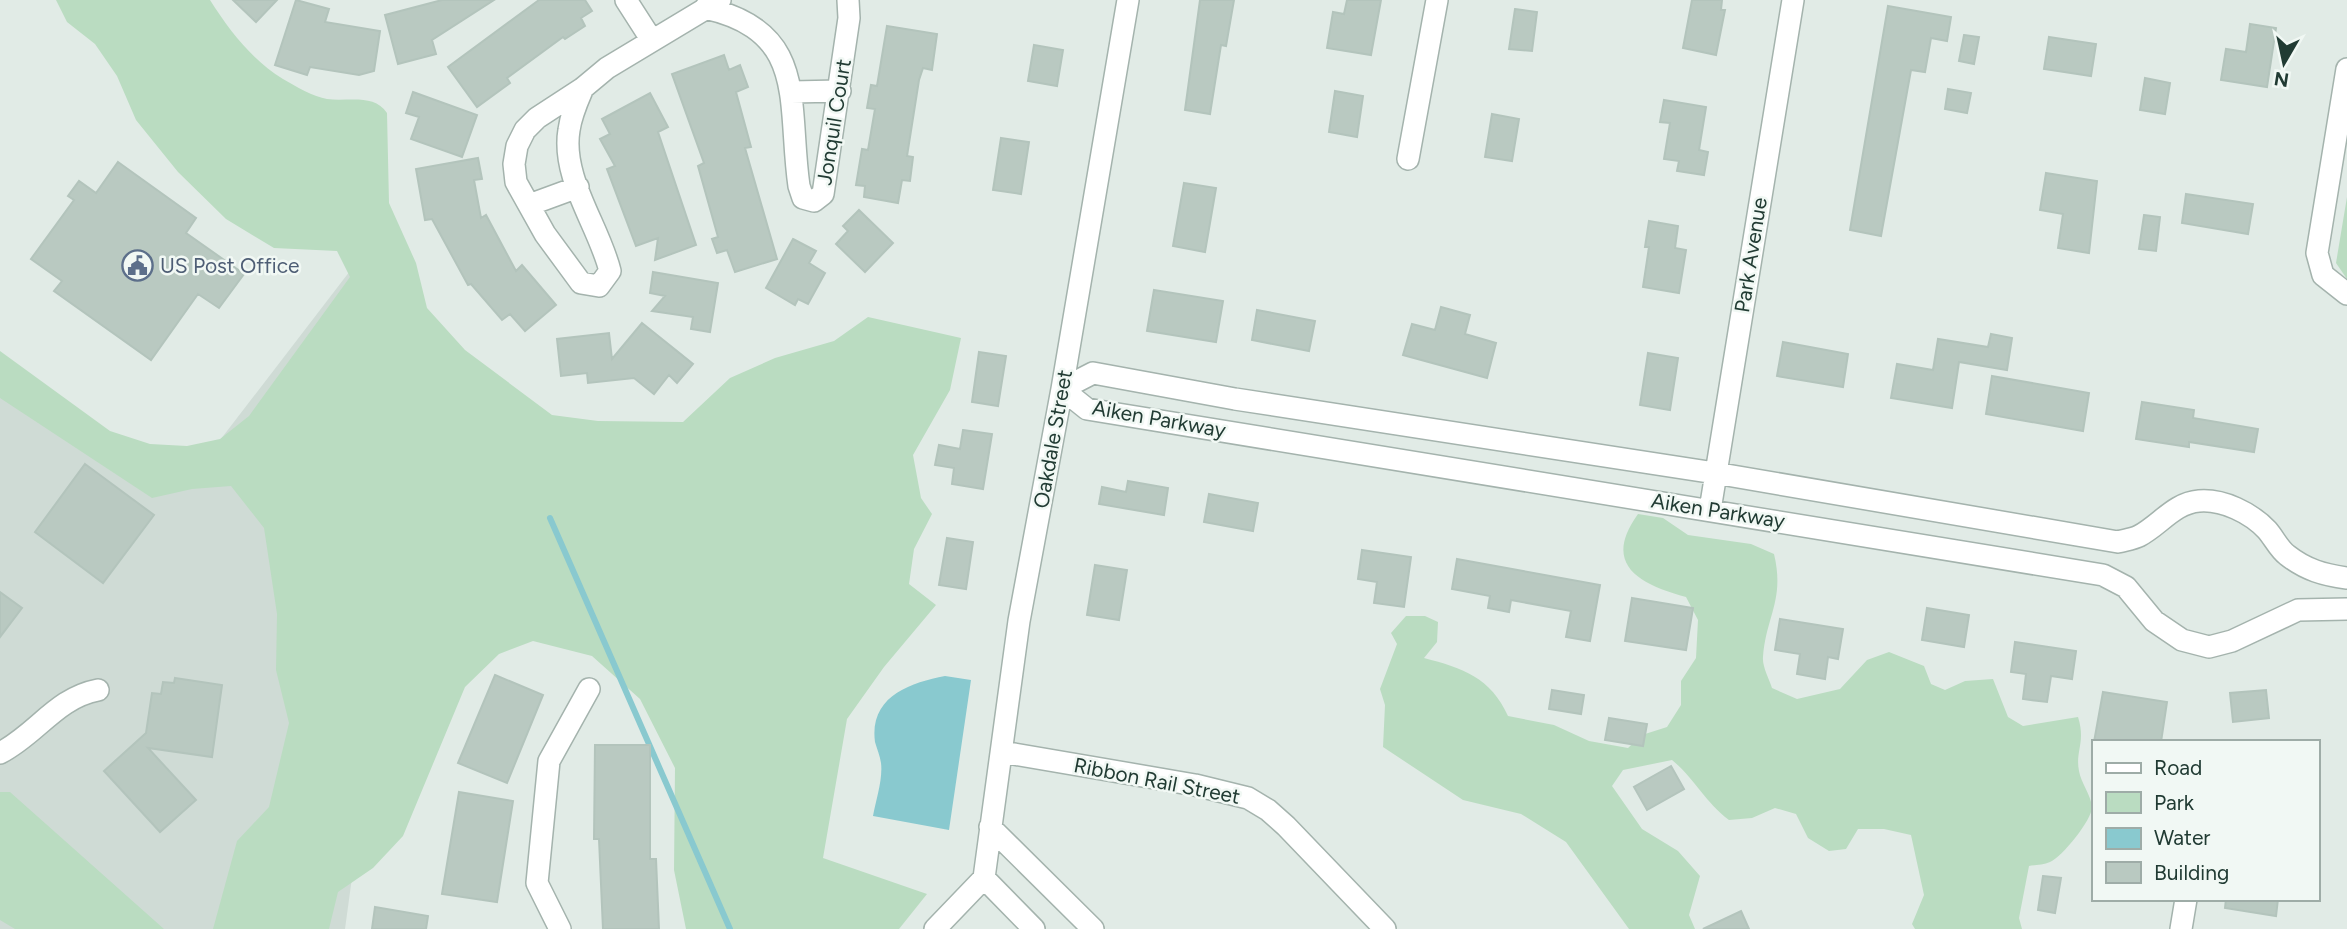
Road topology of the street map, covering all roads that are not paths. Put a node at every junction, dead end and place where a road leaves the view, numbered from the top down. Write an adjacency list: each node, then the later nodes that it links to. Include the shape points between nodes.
1 (626, 0): 7 (street)
2 (848, 0): 10 (street, Jonquil Court)
3 (1128, 0): 16 (street, Oakdale Street)
4 (1437, 0): 12 (street)
5 (1793, 0): 17 (street, Park Avenue)
6 (713, 4): 7 (street, Jonquil Court); 11 (street, Jonquil Court, via 755,26 775,45)
7 (651, 39): 9 (street, Jonquil Court)
8 (2347, 68): 15 (street, via 2317,253 2323,275)
9 (583, 88): 13 (street, via 568,139); 14 (street, Jonquil Court, via 537,118 517,146 516,182)
10 (840, 91): 11 (street); 11 (street, Jonquil Court, via 823,194 814,201 803,198 799,186)
11 (791, 92)
12 (1408, 159)
13 (578, 187): 14 (street); 14 (street, Jonquil Court, via 606,251 610,271 599,286 581,283)
14 (529, 205)
15 (2347, 294)
16 (1062, 389): 17 (street, Aiken Parkway, via 1093,373); 18 (street, Aiken Parkway, via 1087,409); 26 (street, Oakdale Street, via 1019,621)
17 (1715, 473): 18 (street, Park Avenue); 19 (street, Aiken Parkway)
18 (1710, 510): 20 (street, Aiken Parkway)
19 (2109, 541): 20 (street); 21 (street, Aiken Parkway, via 2139,536 2174,509 2198,501 2221,503 2244,512 2266,529 2284,553 2302,566)
20 (2103, 575): 22 (street, Aiken Parkway, via 2126,587 2154,621 2182,640 2209,646 2298,610)
21 (2337, 577): 22 (street)
22 (2322, 608): 23 (street, Aiken Parkway)
23 (2347, 609)
24 (589, 689): 31 (street, via 549,761 537,883)
25 (98, 690): 27 (street, via 79,694 54,709 36,731)
26 (1002, 752): 28 (street, Oakdale Street); 35 (street, Ribbon Rail Street, via 1195,785 1248,799 1286,826)
27 (0, 753)
28 (990, 827): 29 (street, Oakdale Street); 34 (street)
29 (984, 878): 32 (street); 33 (street)
30 (2186, 901): 36 (street)
31 (560, 929)
32 (935, 929)
33 (1034, 929)
34 (1093, 929)
35 (1385, 929)
36 (2181, 929)

